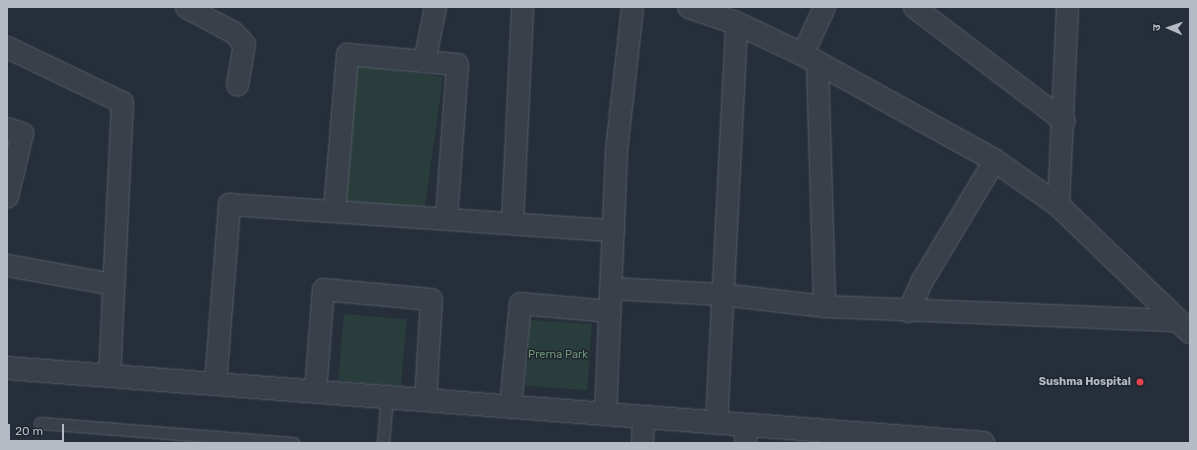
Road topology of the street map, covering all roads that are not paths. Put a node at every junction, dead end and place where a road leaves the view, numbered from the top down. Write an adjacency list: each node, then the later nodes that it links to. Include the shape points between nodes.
1 (186, 7): 13 (street, via 233,32 244,44)
2 (435, 7): 12 (street)
3 (522, 7): 21 (street)
4 (632, 7): 22 (street, via 616,150)
5 (689, 7): 9 (street)
6 (824, 7): 11 (street)
7 (914, 7): 14 (street)
8 (1067, 7): 14 (street)
9 (736, 23): 11 (street); 26 (street)
10 (7, 47): 24 (street, via 122,102)
11 (810, 59): 16 (street); 27 (street)
12 (424, 61): 19 (street, via 347,54); 20 (street, via 457,64)
13 (237, 84)
14 (1064, 121): 18 (street)
15 (7, 128): 17 (street, via 22,133)
16 (994, 160): 18 (street); 28 (street, via 922,280)
17 (7, 196)
18 (1058, 205): 30 (street)
19 (334, 210): 20 (street); 33 (street, via 229,204)
20 (446, 217): 21 (street)
21 (512, 222): 22 (street)
22 (613, 230): 25 (street)
23 (7, 265): 24 (street)
24 (113, 284): 32 (street)
25 (610, 288): 26 (street); 29 (street)
26 (721, 294): 27 (street); 41 (street)
27 (824, 306): 28 (street)
28 (908, 310): 30 (street)
29 (610, 311): 37 (street, via 520,303); 38 (street)
30 (1184, 326)
31 (7, 368): 32 (street)
32 (109, 375): 33 (street)
33 (215, 383): 34 (street)
34 (315, 390): 35 (street); 36 (street, via 323,290 330,290 431,299)
35 (387, 396): 36 (street); 45 (lane)
36 (425, 399): 37 (street)
37 (510, 406): 38 (street)
38 (605, 414): 39 (street)
39 (643, 417): 41 (street); 46 (street)
40 (40, 423): 44 (lane)
41 (716, 423): 42 (street)
42 (745, 434): 43 (street)
43 (927, 441): 47 (street)
44 (293, 443)
45 (383, 443)
46 (642, 443)
47 (983, 443)

